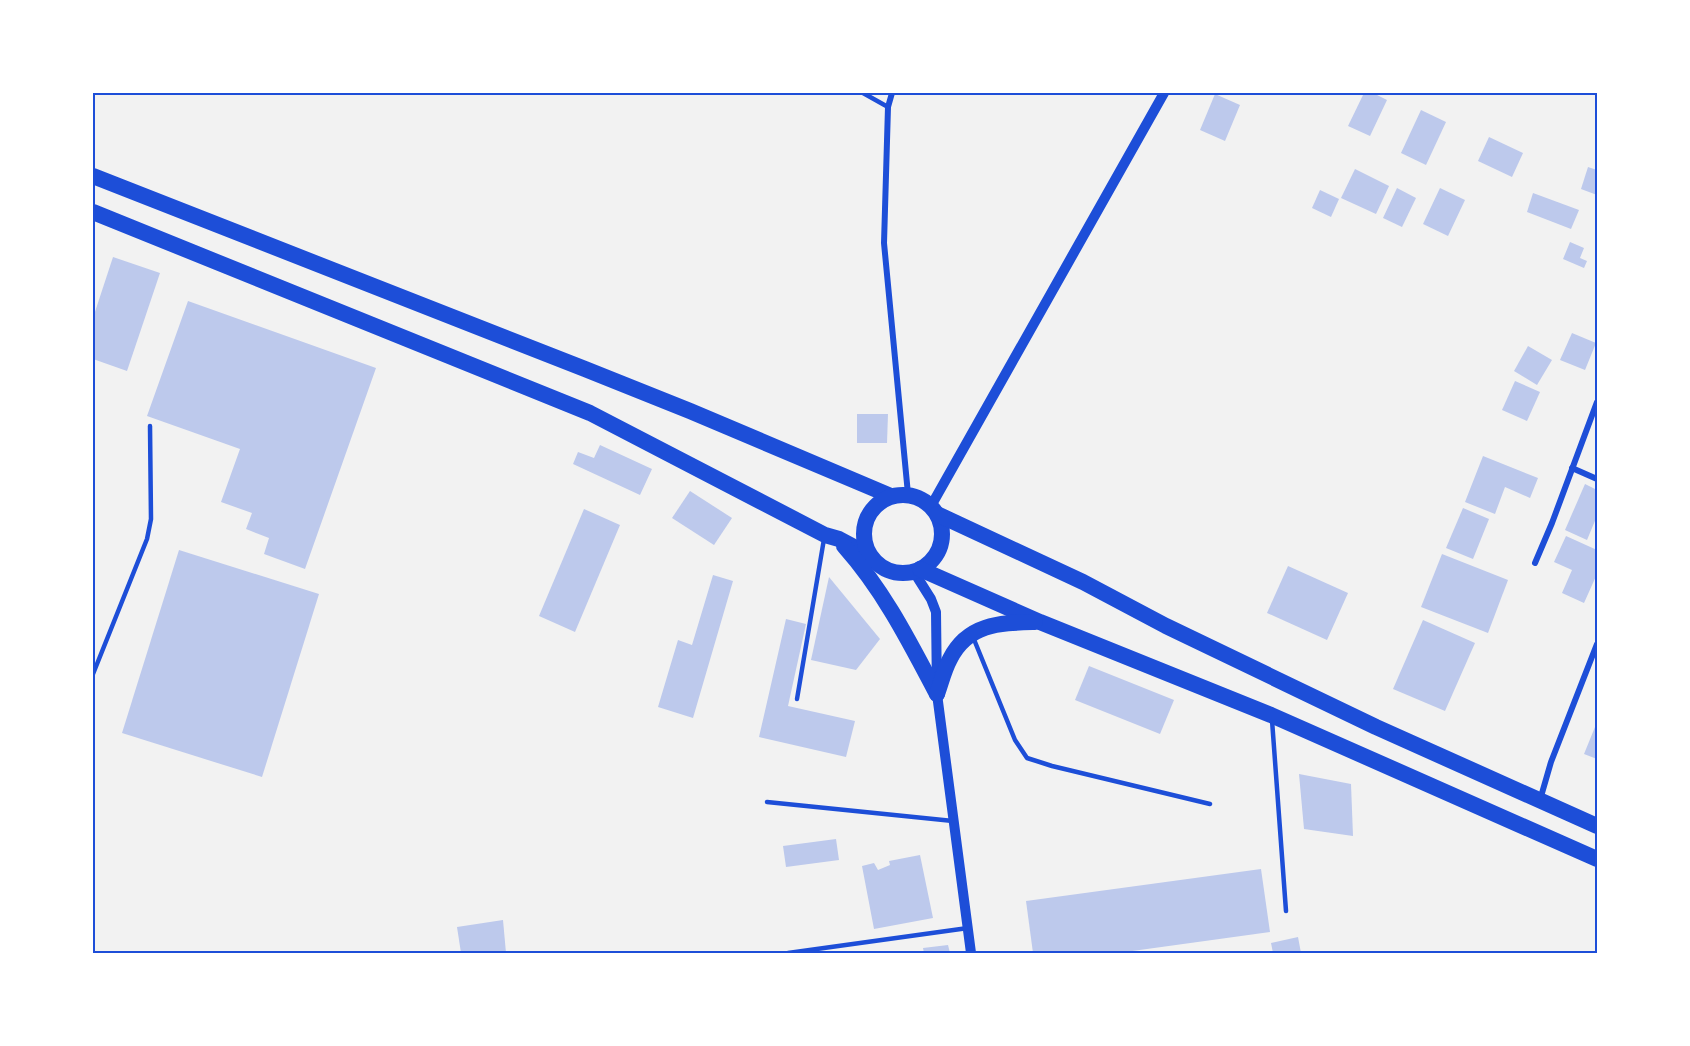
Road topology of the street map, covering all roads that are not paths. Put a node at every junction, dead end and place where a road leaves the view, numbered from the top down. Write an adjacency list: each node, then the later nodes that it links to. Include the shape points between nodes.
1 (863, 93): 4 (lane)
2 (892, 93): 4 (street)
3 (1164, 93): 12 (street)
4 (888, 107): 11 (street, via 884,243)
5 (93, 176): 11 (highway)
6 (93, 212): 13 (highway, via 590,412)
7 (1597, 402): 9 (street)
8 (150, 426): 20 (lane, via 151,519 147,539)
9 (1572, 468): 10 (street); 15 (street)
10 (1597, 479)
11 (899, 495): 12 (highway, via 925,500); 14 (highway, via 876,505 866,520 863,538)
12 (934, 510): 16 (highway, via 941,522 942,540 934,558); 24 (highway, via 1365,722)
13 (832, 537): 14 (highway); 21 (highway, via 879,589); 22 (lane)
14 (869, 555): 16 (highway, via 888,571)
15 (1535, 563)
16 (917, 571): 17 (highway); 21 (street, via 936,612)
17 (1040, 622): 18 (highway, via 1003,623); 23 (highway)
18 (972, 634): 21 (highway, via 950,659); 26 (lane, via 1015,740 1027,758)
19 (1597, 644): 24 (street)
20 (93, 674)
21 (937, 694): 27 (street)
22 (796, 699)
23 (1271, 715): 29 (highway); 30 (lane)
24 (1539, 800): 28 (highway)
25 (767, 802): 27 (lane)
26 (1210, 804)
27 (953, 821): 31 (street)
28 (1597, 826)
29 (1597, 859)
30 (1286, 912)
31 (968, 928): 32 (lane); 33 (street)
32 (788, 953)
33 (971, 953)

